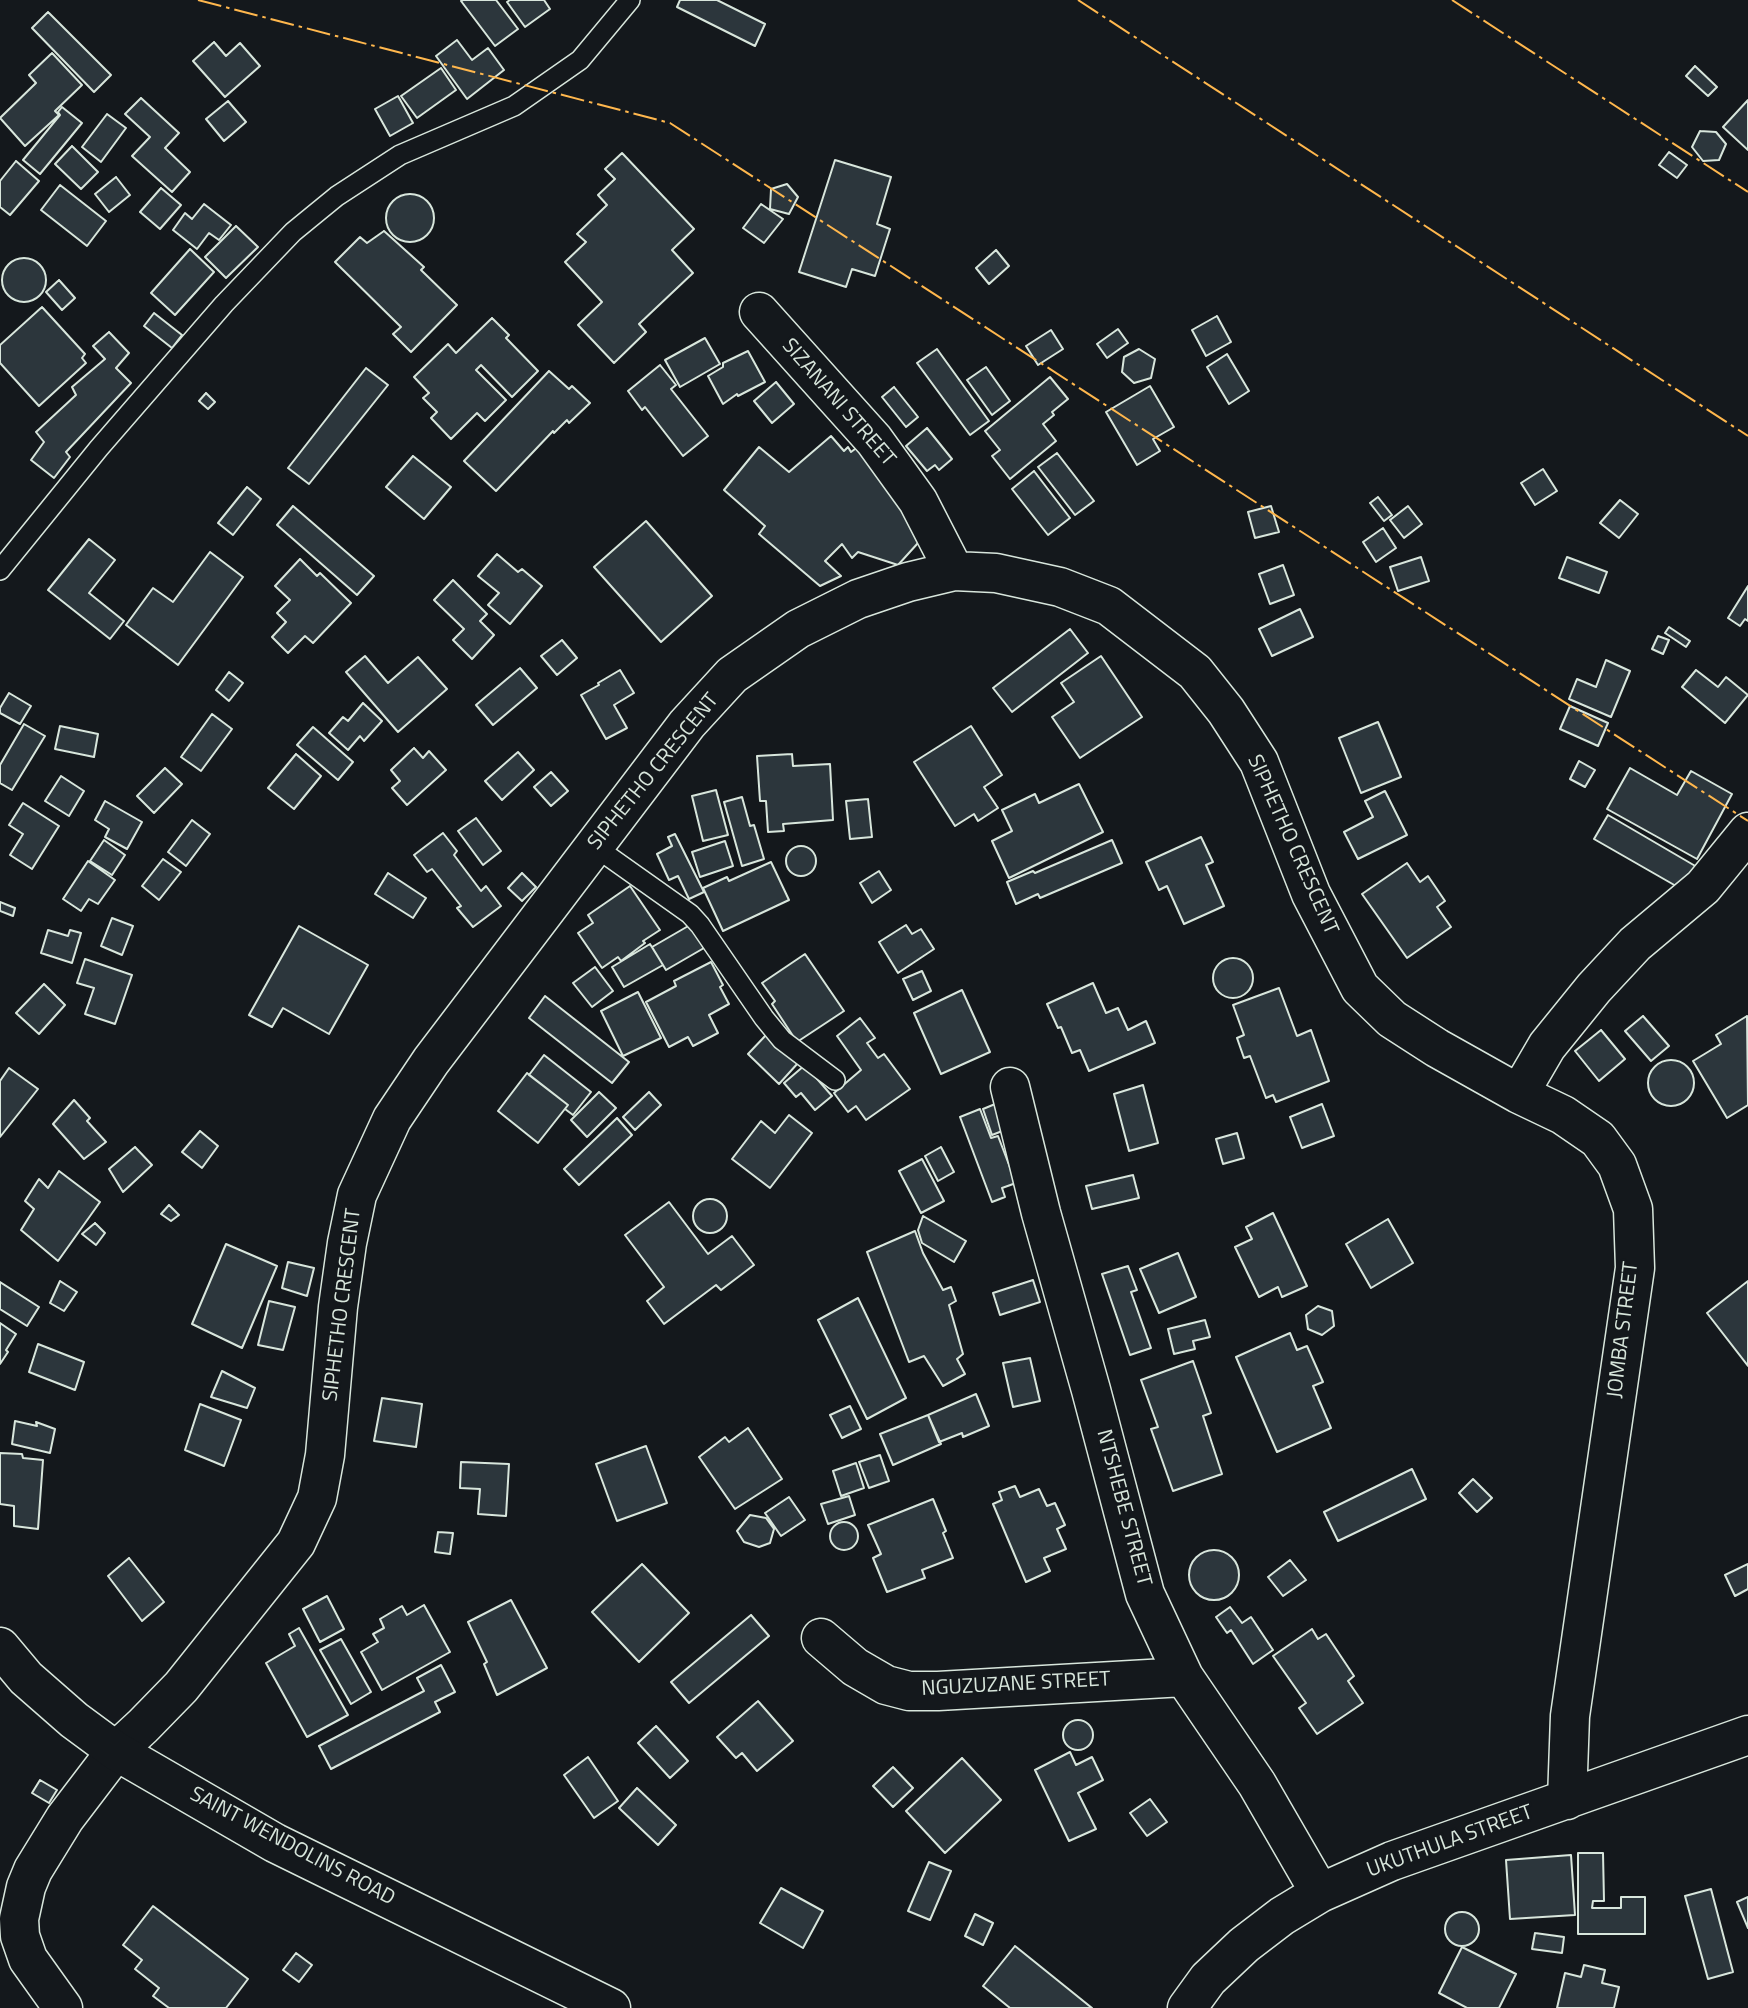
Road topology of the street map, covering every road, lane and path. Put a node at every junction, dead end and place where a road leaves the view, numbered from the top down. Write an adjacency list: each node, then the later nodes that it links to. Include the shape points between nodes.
1 (630, 0): 3 (lane, via 580,60 514,106 400,155 337,196 293,232 99,448)
2 (759, 312): 4 (street, SIZANANI STREET, via 874,440 918,501)
3 (0, 570)
4 (954, 571): 6 (street, SIPHETHO CRESCENT, via 858,599 798,629 732,675 687,724); 9 (street, SIPHETHO CRESCENT, via 996,573 1060,587 1109,606 1195,672 1259,762 1311,894 1360,988 1392,1019)
5 (1748, 832): 9 (street, via 1703,887 1634,944 1594,988 1546,1046)
6 (594, 845): 7 (lane, via 690,915 782,1040); 14 (street, SIPHETHO CRESCENT, via 431,1061 392,1119 357,1195 338,1307 325,1455 317,1498 296,1543 181,1687)
7 (835, 1080)
8 (1010, 1087): 12 (street, NTSHEBE STREET, via 1145,1594)
9 (1520, 1094): 15 (street, JOMBA STREET, via 1598,1139 1617,1165 1633,1209 1635,1268 1570,1716)
10 (821, 1638): 12 (street, NGUZUZANE STREET, via 855,1667 886,1685 909,1691)
11 (0, 1647): 14 (street, SAINT WENDOLINS ROAD, via 36,1686)
12 (1184, 1677): 16 (street, NTSHEBE STREET, via 1257,1784)
13 (1748, 1735): 15 (street, UKUTHULA STREET)
14 (116, 1751): 17 (street, SIPHETHO CRESCENT, via 65,1818 33,1870 20,1905 20,1936 28,1959); 18 (street, SAINT WENDOLINS ROAD, via 275,1843)
15 (1567, 1800): 16 (street, UKUTHULA STREET, via 1392,1861)
16 (1320, 1893): 19 (street, UKUTHULA STREET, via 1244,1945 1208,1979)
17 (63, 2008)
18 (611, 2008)
19 (1187, 2008)

